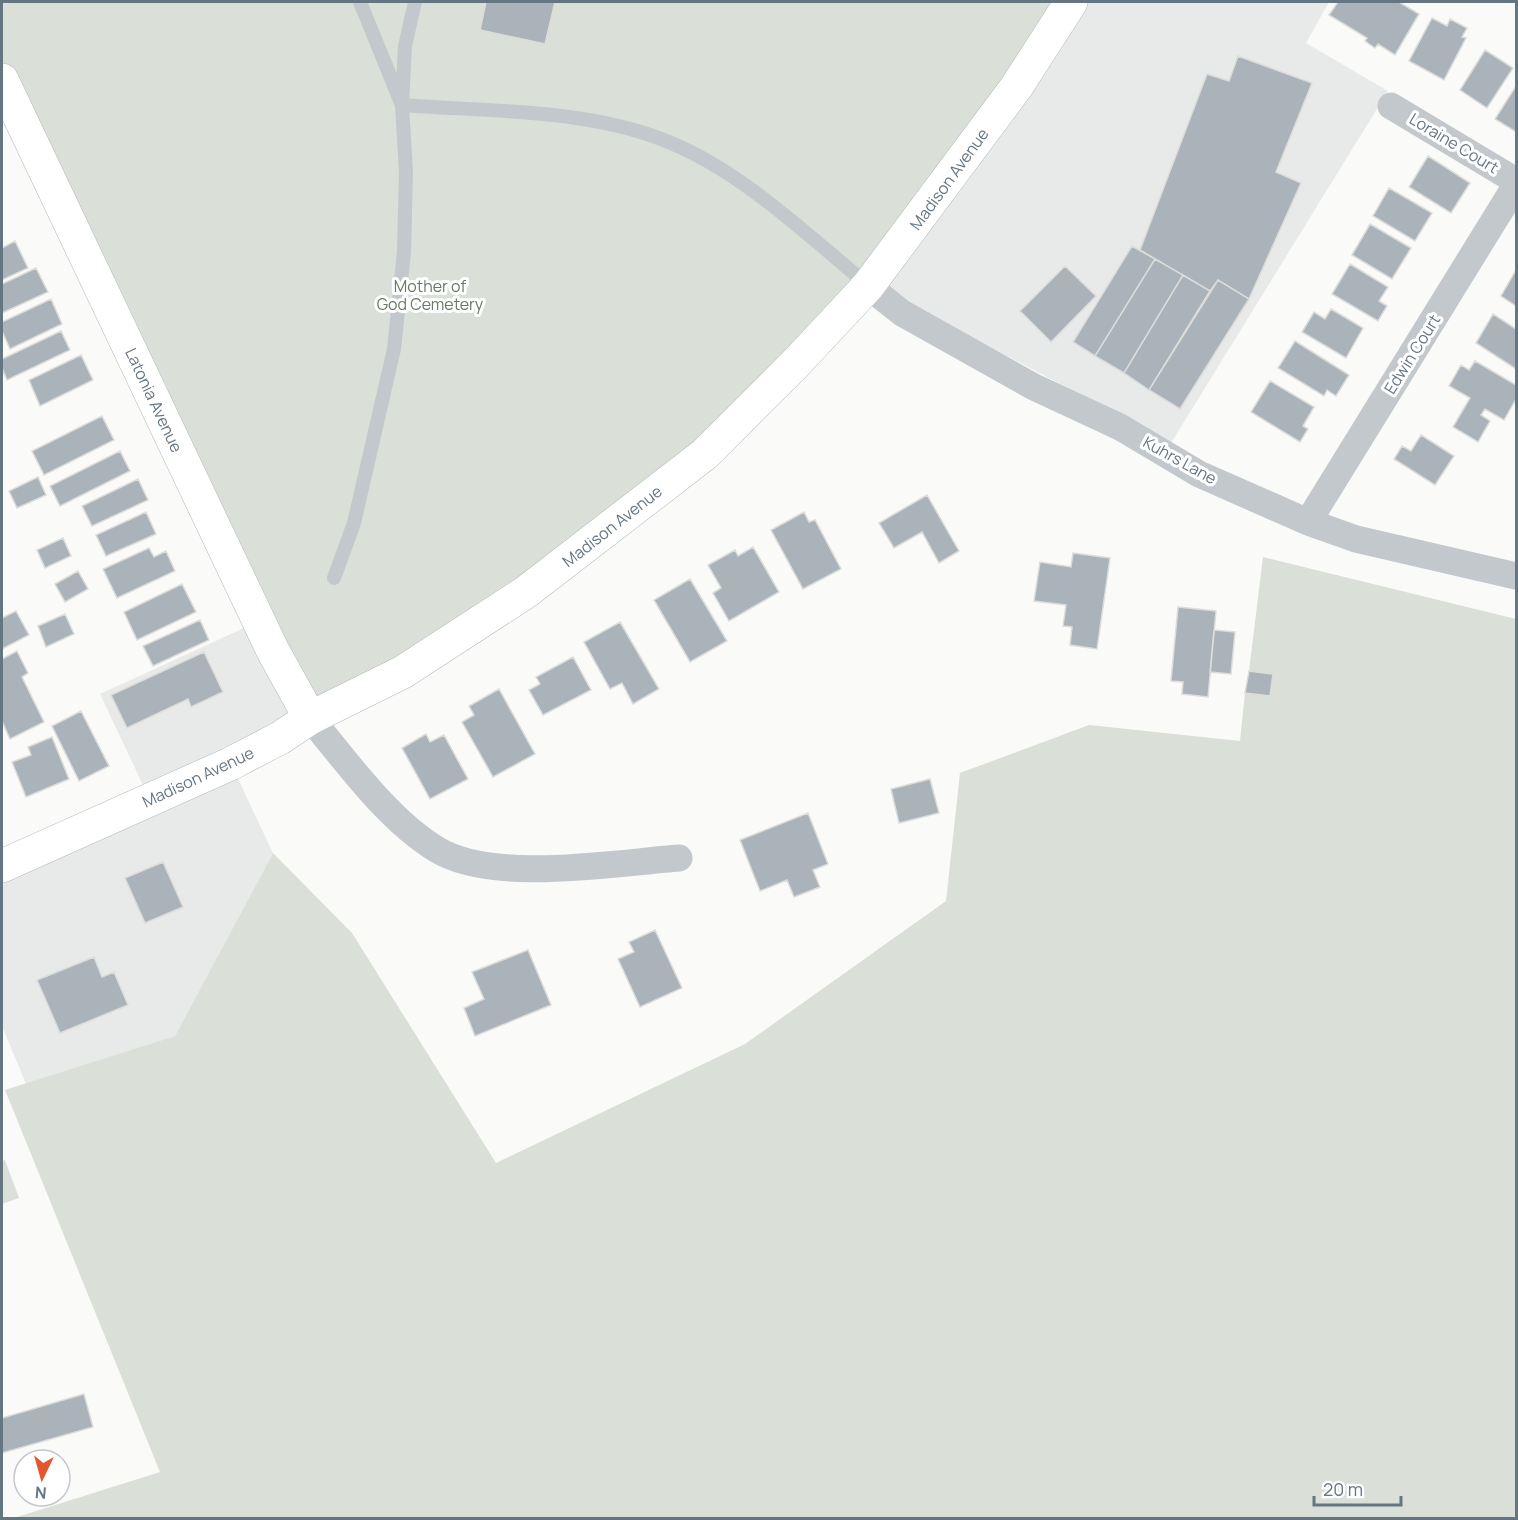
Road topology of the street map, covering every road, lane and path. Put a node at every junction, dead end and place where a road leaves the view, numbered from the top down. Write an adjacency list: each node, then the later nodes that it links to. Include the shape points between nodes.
1 (360, 2): 5 (lane)
2 (415, 2): 5 (lane, via 405,46)
3 (1071, 2): 8 (main road, Madison Avenue, via 1017,86)
4 (2, 81): 12 (main road, Latonia Avenue, via 272,649)
5 (402, 105): 8 (lane, via 582,119 647,134 693,153 753,191); 11 (lane, via 406,172 404,252 394,349 354,524)
6 (1390, 106): 7 (street, Loraine Court)
7 (1516, 183): 9 (street, Edwin Court)
8 (868, 286): 9 (street, Kuhrs Lane, via 902,313 1035,387 1120,427 1199,474); 12 (main road, Madison Avenue, via 705,454 627,515 526,592 403,672)
9 (1308, 522): 10 (street, Kuhrs Lane, via 1356,539)
10 (1516, 576)
11 (334, 578)
12 (310, 718): 13 (street, via 387,809 437,850 477,864 534,869); 14 (main road, Madison Avenue, via 230,764)
13 (679, 858)
14 (2, 866)

